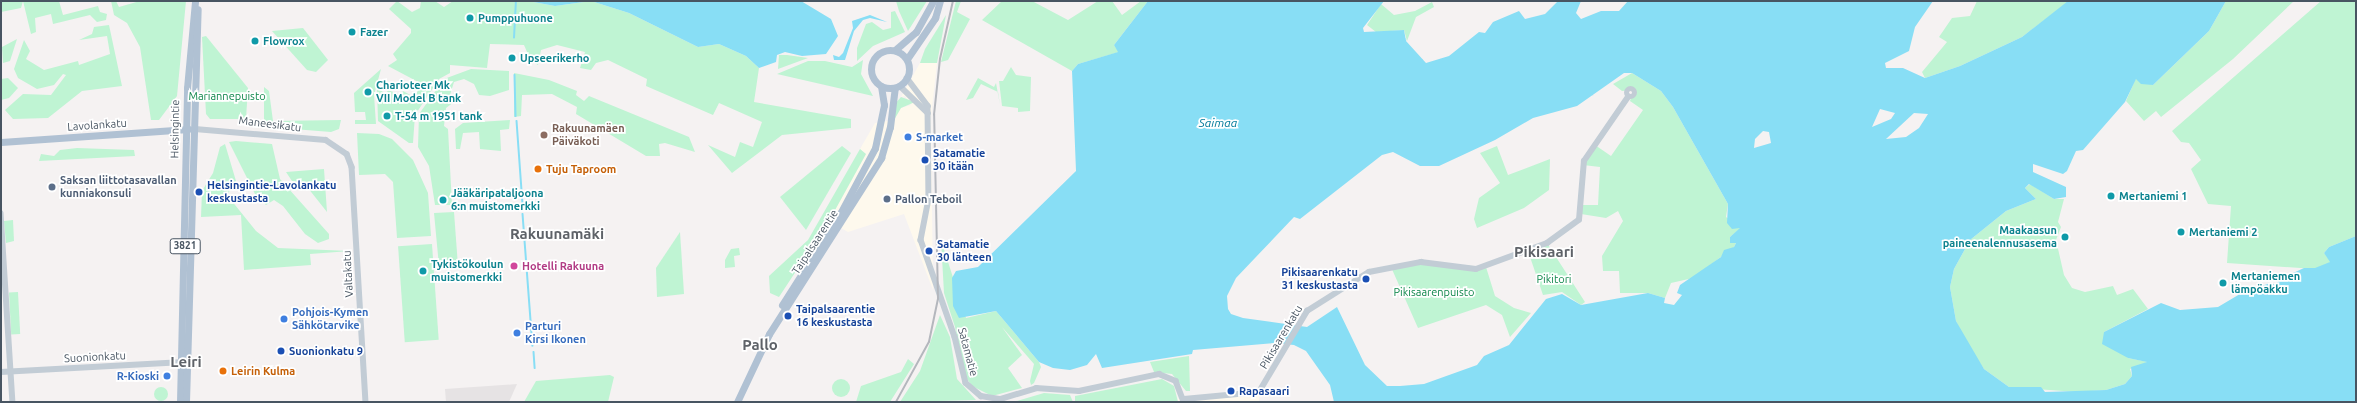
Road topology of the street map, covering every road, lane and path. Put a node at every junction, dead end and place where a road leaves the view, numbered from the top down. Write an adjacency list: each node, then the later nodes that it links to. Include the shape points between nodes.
1 (195, 1): 13 (main road, Helsingintie / 3821)
2 (198, 1): 12 (main road, Helsingintie / 3821)
3 (934, 1): 5 (main road, via 916,32)
4 (940, 1): 6 (main road, via 935,18)
5 (895, 50): 6 (main road); 8 (main road, via 883,51 873,59 872,78)
6 (907, 59): 7 (main road)
7 (907, 78): 9 (main road); 11 (street, Satamatie, via 926,99)
8 (881, 86): 9 (main road); 25 (main road, Taipalsaarentie, via 884,105 875,148 841,212 759,344)
9 (898, 87): 11 (street); 26 (main road, Taipalsaarentie, via 881,158 769,334)
10 (1628, 97): 20 (street, Pikisaarenkatu, via 1584,161 1579,220 1547,243 1476,269 1421,262 1369,272 1316,302 1301,319 1259,392)
11 (928, 113): 20 (street, Satamatie, via 929,199 921,240 955,337 966,383 981,396 996,399 1036,388 1079,391 1159,374 1176,381)
12 (195, 129): 13 (main road, Lavolankatu); 15 (street, Maneesikatu, via 326,140); 17 (main road, Helsingintie / 3821)
13 (186, 130): 14 (main road, Lavolankatu); 17 (main road, Helsingintie / 3821)
14 (1, 142)
15 (341, 148): 24 (street, Valtakatu, via 352,167)
16 (1, 213): 19 (street)
17 (185, 362): 19 (street, Suonionkatu); 22 (main road, Helsingintie / 3821); 23 (main road, Helsingintie / 3821)
18 (1, 372): 19 (street, Suonionkatu)
19 (11, 372): 21 (street)
20 (1184, 401)
21 (13, 402)
22 (180, 402)
23 (186, 402)
24 (366, 402)
25 (733, 402)
26 (737, 402)

